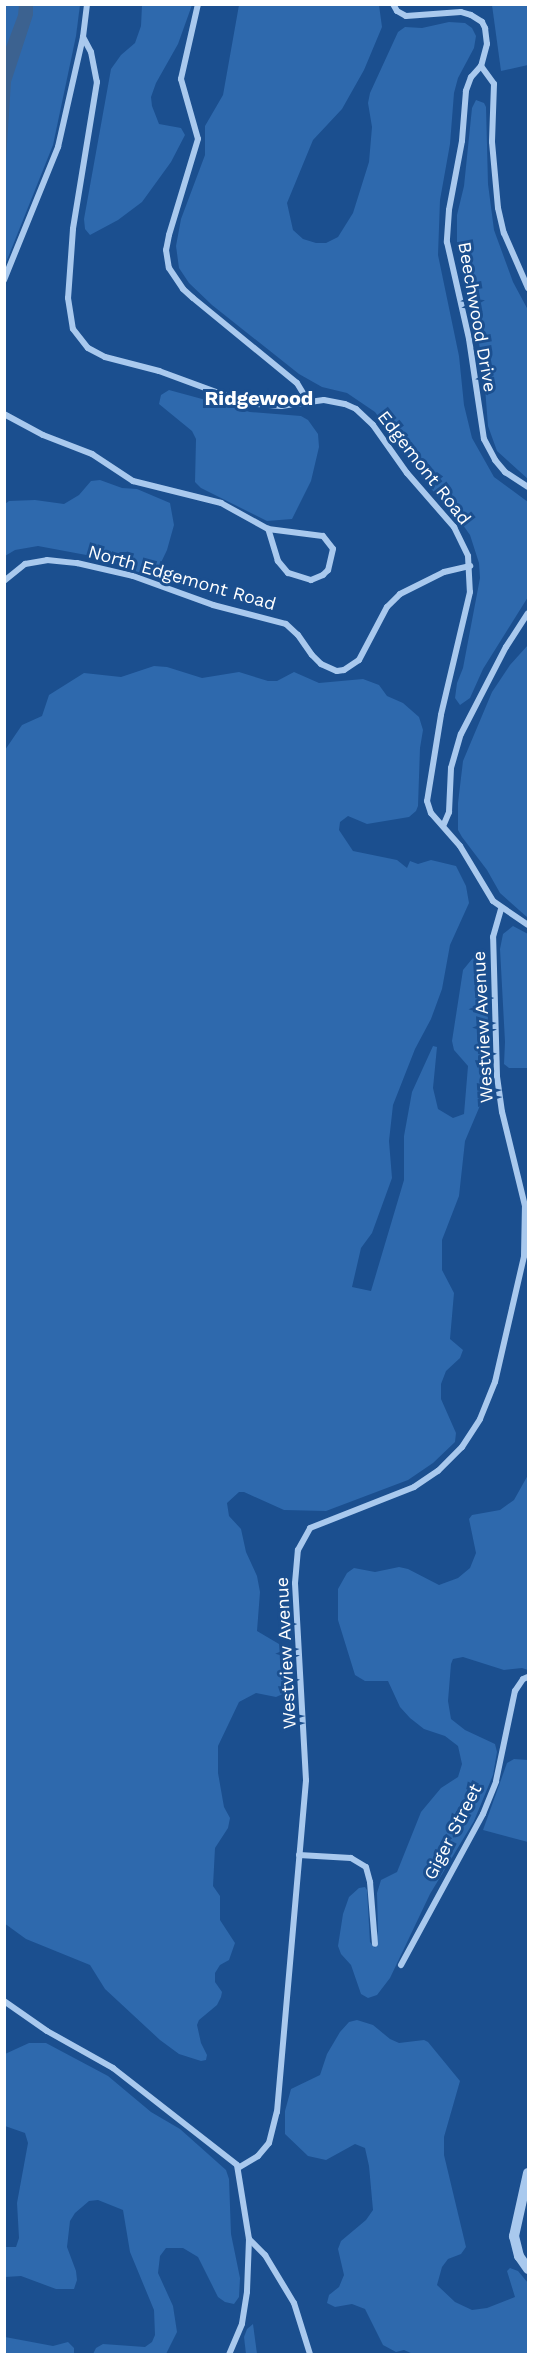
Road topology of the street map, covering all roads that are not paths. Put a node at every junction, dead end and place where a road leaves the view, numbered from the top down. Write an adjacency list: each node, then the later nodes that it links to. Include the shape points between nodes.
1 (87, 4): 4 (street)
2 (198, 4): 8 (street, via 181,79 198,139 169,235 169,268 183,289 297,383)
3 (393, 4): 5 (street, Beechwood Drive, via 406,16 461,12 477,18 487,36)
4 (83, 37): 6 (street, via 58,147); 8 (street, Edgemont Road, via 98,82 71,249 69,310 77,336 105,357 159,371 246,403 268,406)
5 (481, 66): 7 (street, via 494,84 492,142 501,224); 10 (street, Beechwood Drive, via 466,91 447,242 469,339 484,439 500,466)
6 (4, 280)
7 (528, 288)
8 (308, 401): 12 (street, Edgemont Road, via 345,404 365,416 406,473 454,527)
9 (4, 414): 11 (street, via 92,454 133,482 221,503)
10 (528, 487)
11 (268, 529): 11 (street, via 278,561 288,573 311,579 328,570 333,549 328,539)
12 (470, 566): 13 (street, North Edgemont Road, via 444,572 400,594 387,607 359,660 336,671 321,664 286,624 213,605 133,576 47,560 26,564); 15 (street, Edgemont Road, via 468,603 427,794 428,808)
13 (4, 581)
14 (528, 613): 15 (street, via 461,734 451,768)
15 (444, 824): 16 (street, Edgemont Road)
16 (501, 909): 17 (street, Edgemont Road); 19 (street, Westview Avenue, via 493,937 497,1076 525,1206 524,1256 495,1382 480,1419 462,1447 438,1471 414,1487 310,1528 298,1550 295,1583 307,1767)
17 (528, 925)
18 (528, 1677): 21 (street, Giger Street, via 515,1691 496,1781 483,1814)
19 (299, 1856): 20 (street, via 351,1858 366,1867); 23 (street, Westview Avenue, via 276,2126 264,2150)
20 (375, 1944)
21 (401, 1965)
22 (4, 2001): 23 (street, via 47,2031 113,2068)
23 (238, 2168): 25 (street)
24 (528, 2173): 26 (street, via 514,2236 519,2256)
25 (249, 2239): 27 (street, via 246,2309); 28 (street, via 265,2255 294,2303)
26 (528, 2269)
27 (229, 2355)
28 (310, 2355)

